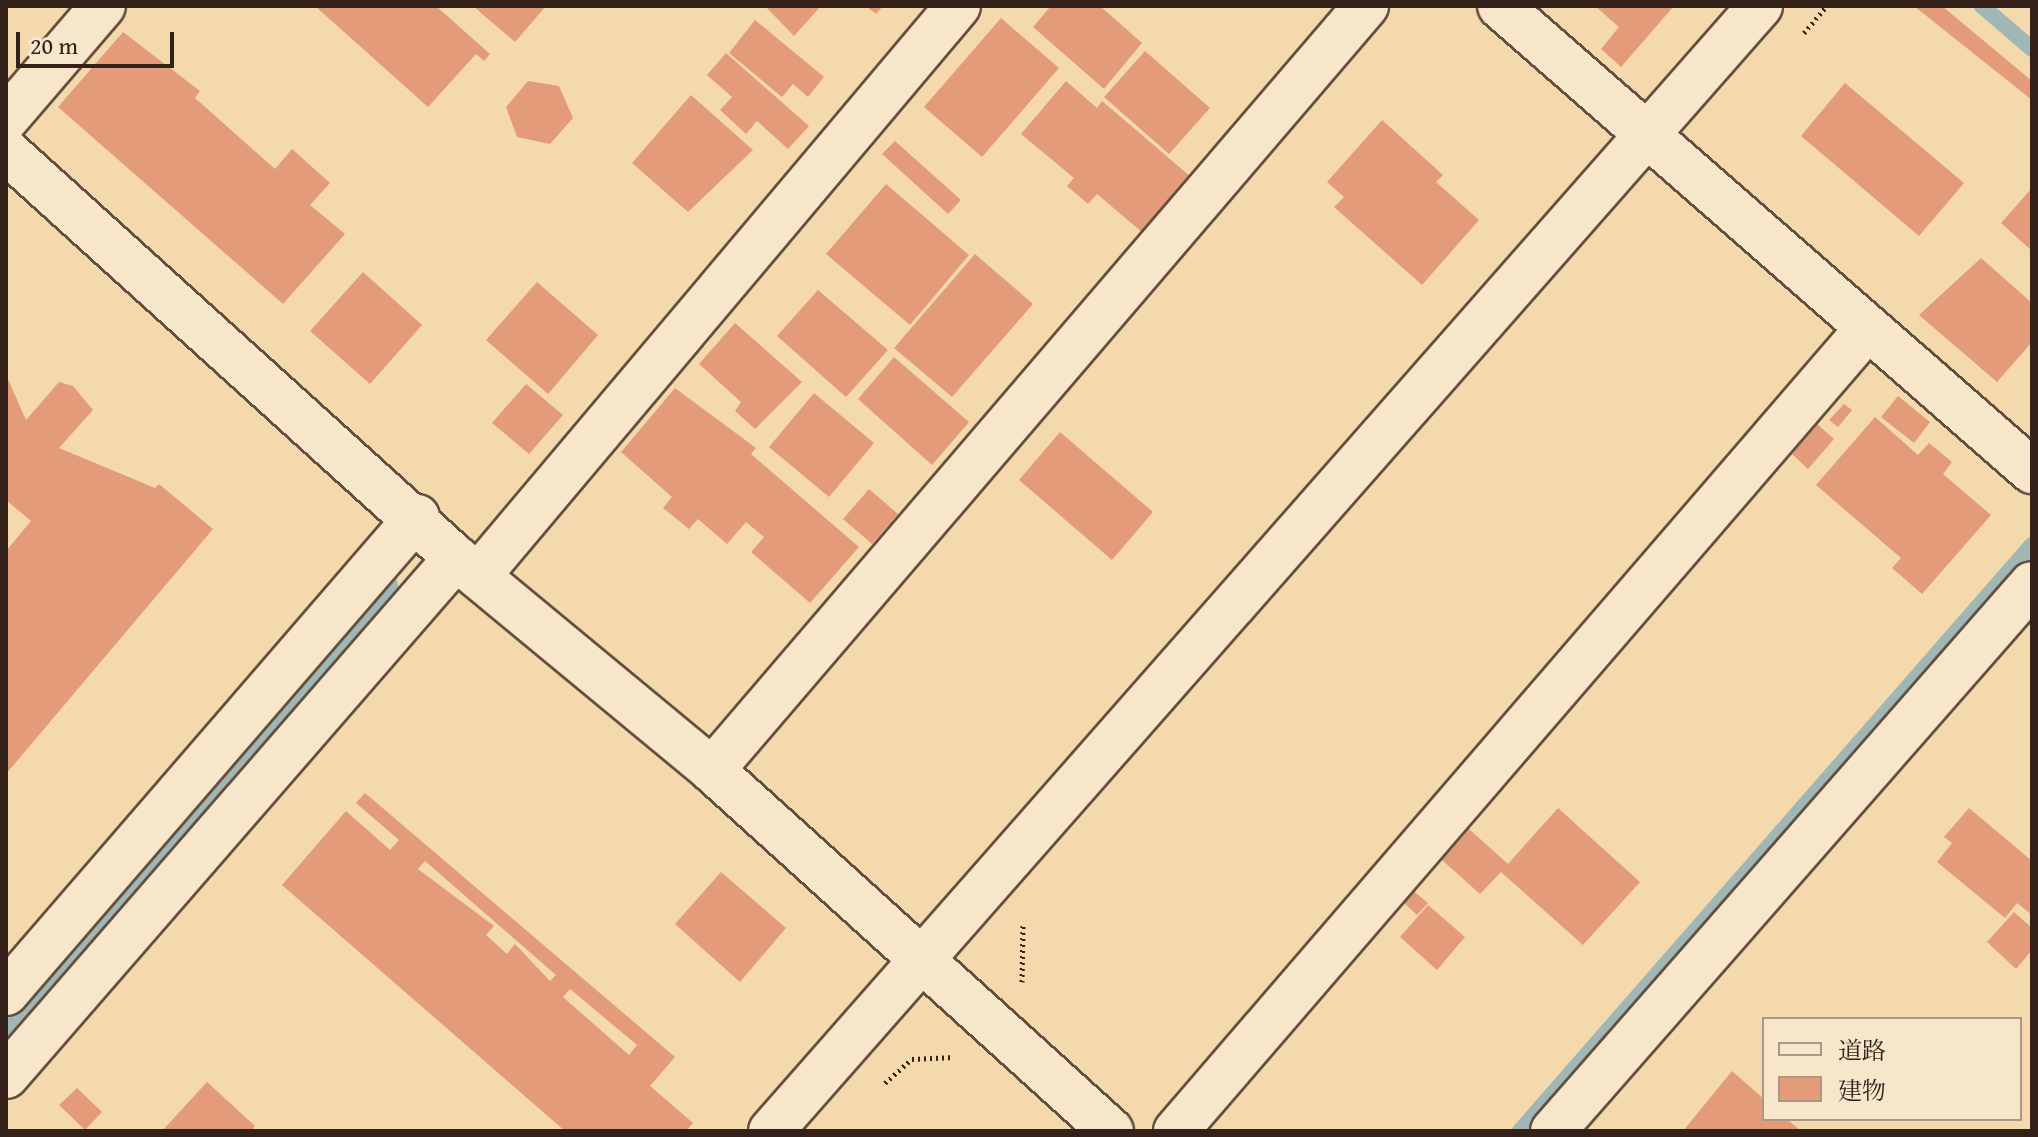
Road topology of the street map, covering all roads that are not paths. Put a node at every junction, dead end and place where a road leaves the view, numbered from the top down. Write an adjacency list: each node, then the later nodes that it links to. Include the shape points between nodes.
1 (103, 6): 6 (street)
2 (958, 6): 12 (street)
3 (1366, 6): 14 (street)
4 (1500, 6): 7 (street)
5 (1760, 6): 7 (street)
6 (6, 119)
7 (1646, 136): 9 (street); 15 (street)
8 (6, 151): 11 (street)
9 (1868, 328): 10 (street); 20 (street)
10 (2032, 471)
11 (417, 517): 12 (street); 16 (street)
12 (467, 567): 14 (street); 17 (street)
13 (2032, 584): 21 (street)
14 (712, 770): 15 (street)
15 (920, 962): 18 (street); 19 (street)
16 (6, 993)
17 (6, 1076)
18 (771, 1131)
19 (1111, 1131)
20 (1176, 1131)
21 (1553, 1131)

